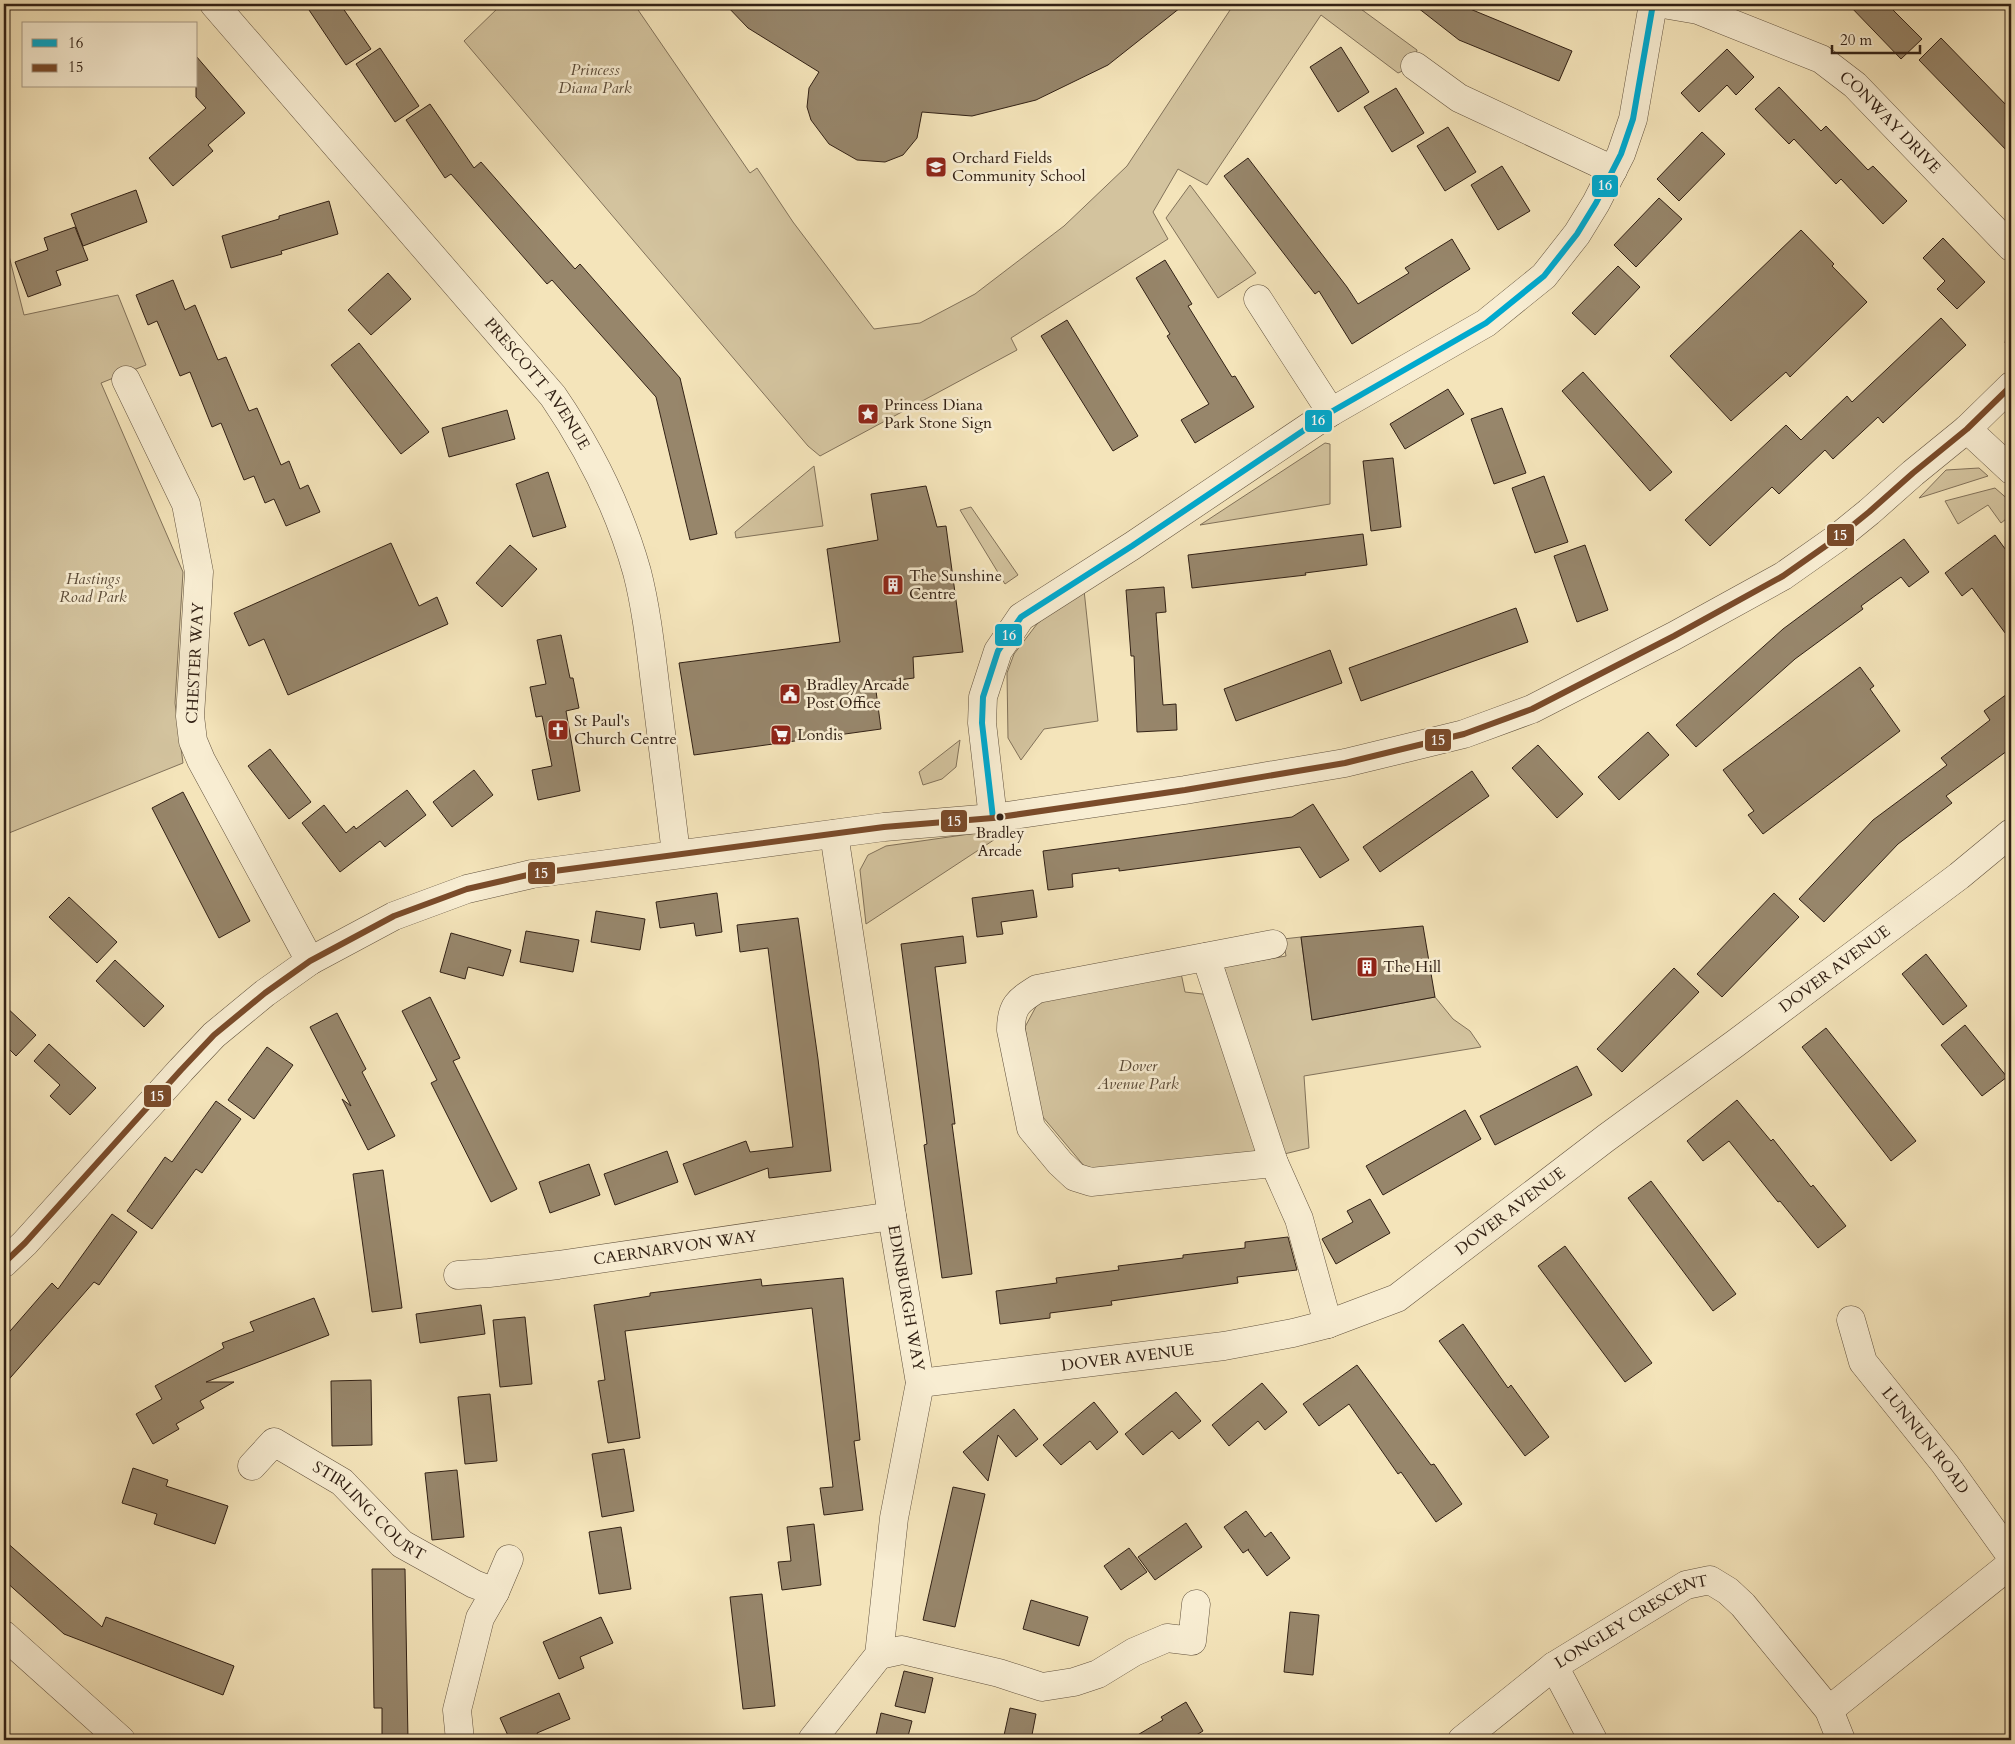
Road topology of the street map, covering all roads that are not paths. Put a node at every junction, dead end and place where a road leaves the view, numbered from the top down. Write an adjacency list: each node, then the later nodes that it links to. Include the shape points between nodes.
1 (214, 4): 16 (street, PRESCOTT AVENUE, via 553,396 593,459 620,520 637,573 650,641)
2 (1653, 4): 5 (street, via 1633,119 1622,154)
3 (1662, 4): 6 (street, CONWAY DRIVE, via 1698,10 1821,59 1855,85)
4 (1415, 66): 5 (street, via 1459,98)
5 (1613, 170): 10 (street, via 1577,234 1544,276 1525,293 1486,323)
6 (2011, 248)
7 (1258, 299): 10 (street)
8 (126, 380): 19 (street, CHESTER WAY, via 186,504 199,572 190,716 192,741)
9 (2011, 386): 11 (street)
10 (1331, 412): 13 (street, via 1021,617 998,651 983,697 982,723)
11 (1967, 429): 12 (street); 13 (street, via 1838,538 1783,576 1532,709 1464,734 1345,763 1195,789)
12 (2011, 470)
13 (993, 818): 15 (street)
14 (2011, 833): 25 (street, DOVER AVENUE, via 1397,1298)
15 (834, 834): 16 (street); 21 (street, EDINBURGH WAY)
16 (676, 854): 19 (street, via 532,874 468,888 394,916)
17 (1273, 944): 18 (street)
18 (1206, 957): 20 (street); 20 (street, via 1037,989 1020,999 1011,1014 1011,1030 1030,1128 1074,1177 1090,1182)
19 (310, 961): 22 (street, via 214,1035 25,1244)
20 (1274, 1163): 25 (street, via 1299,1219)
21 (892, 1216): 23 (street, CAERNARVON WAY, via 558,1265); 26 (street, EDINBURGH WAY)
22 (4, 1263)
23 (458, 1275)
24 (1851, 1320): 28 (street, LUNNUN ROAD, via 1863,1362 1945,1464)
25 (1328, 1324): 26 (street, DOVER AVENUE, via 1224,1346)
26 (920, 1383): 34 (street, EDINBURGH WAY, via 894,1518)
27 (252, 1466): 31 (street, STIRLING COURT, via 274,1442 342,1482 402,1544 474,1584)
28 (2011, 1556)
29 (509, 1559): 31 (street)
30 (2011, 1564): 36 (street)
31 (495, 1592): 38 (street, via 480,1618 457,1710)
32 (1196, 1604): 34 (street, via 1192,1641 1167,1638 1134,1652 1098,1674 1074,1682 1042,1687 902,1650)
33 (4, 1635): 37 (street)
34 (879, 1655): 39 (street)
35 (1554, 1666): 36 (street, LONGLEY CRESCENT, via 1686,1585 1710,1580 1743,1605); 40 (street, LONGLEY CRESCENT); 41 (street)
36 (1829, 1710): 42 (street, LONGLEY CRESCENT)
37 (121, 1740)
38 (460, 1740)
39 (812, 1740)
40 (1462, 1740)
41 (1593, 1740)
42 (1841, 1740)

